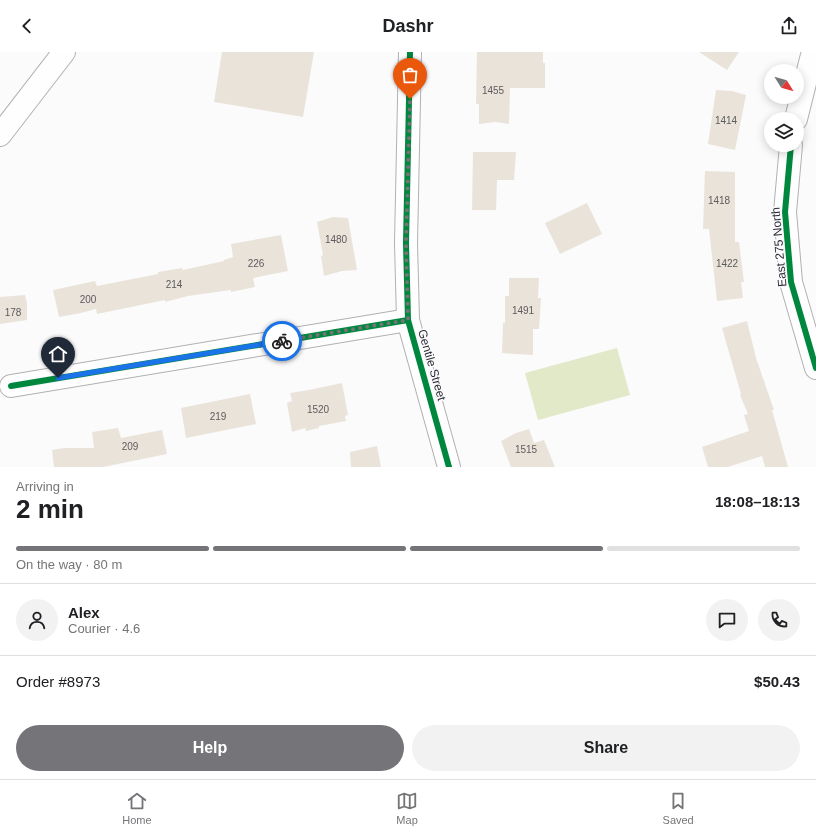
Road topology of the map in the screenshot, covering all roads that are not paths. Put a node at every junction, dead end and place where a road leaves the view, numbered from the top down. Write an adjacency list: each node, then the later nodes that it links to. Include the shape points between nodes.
1 (64, 52): 5 (street)
2 (410, 52): 7 (street, Gentile Street, via 406,243)
3 (813, 52): 4 (street)
4 (798, 112)
5 (0, 135)
6 (790, 152): 8 (street, East 275 North, via 785,212 791,282)
7 (408, 320): 9 (street); 10 (street, Gentile Street)
8 (815, 363)
9 (11, 386)
10 (449, 467)

